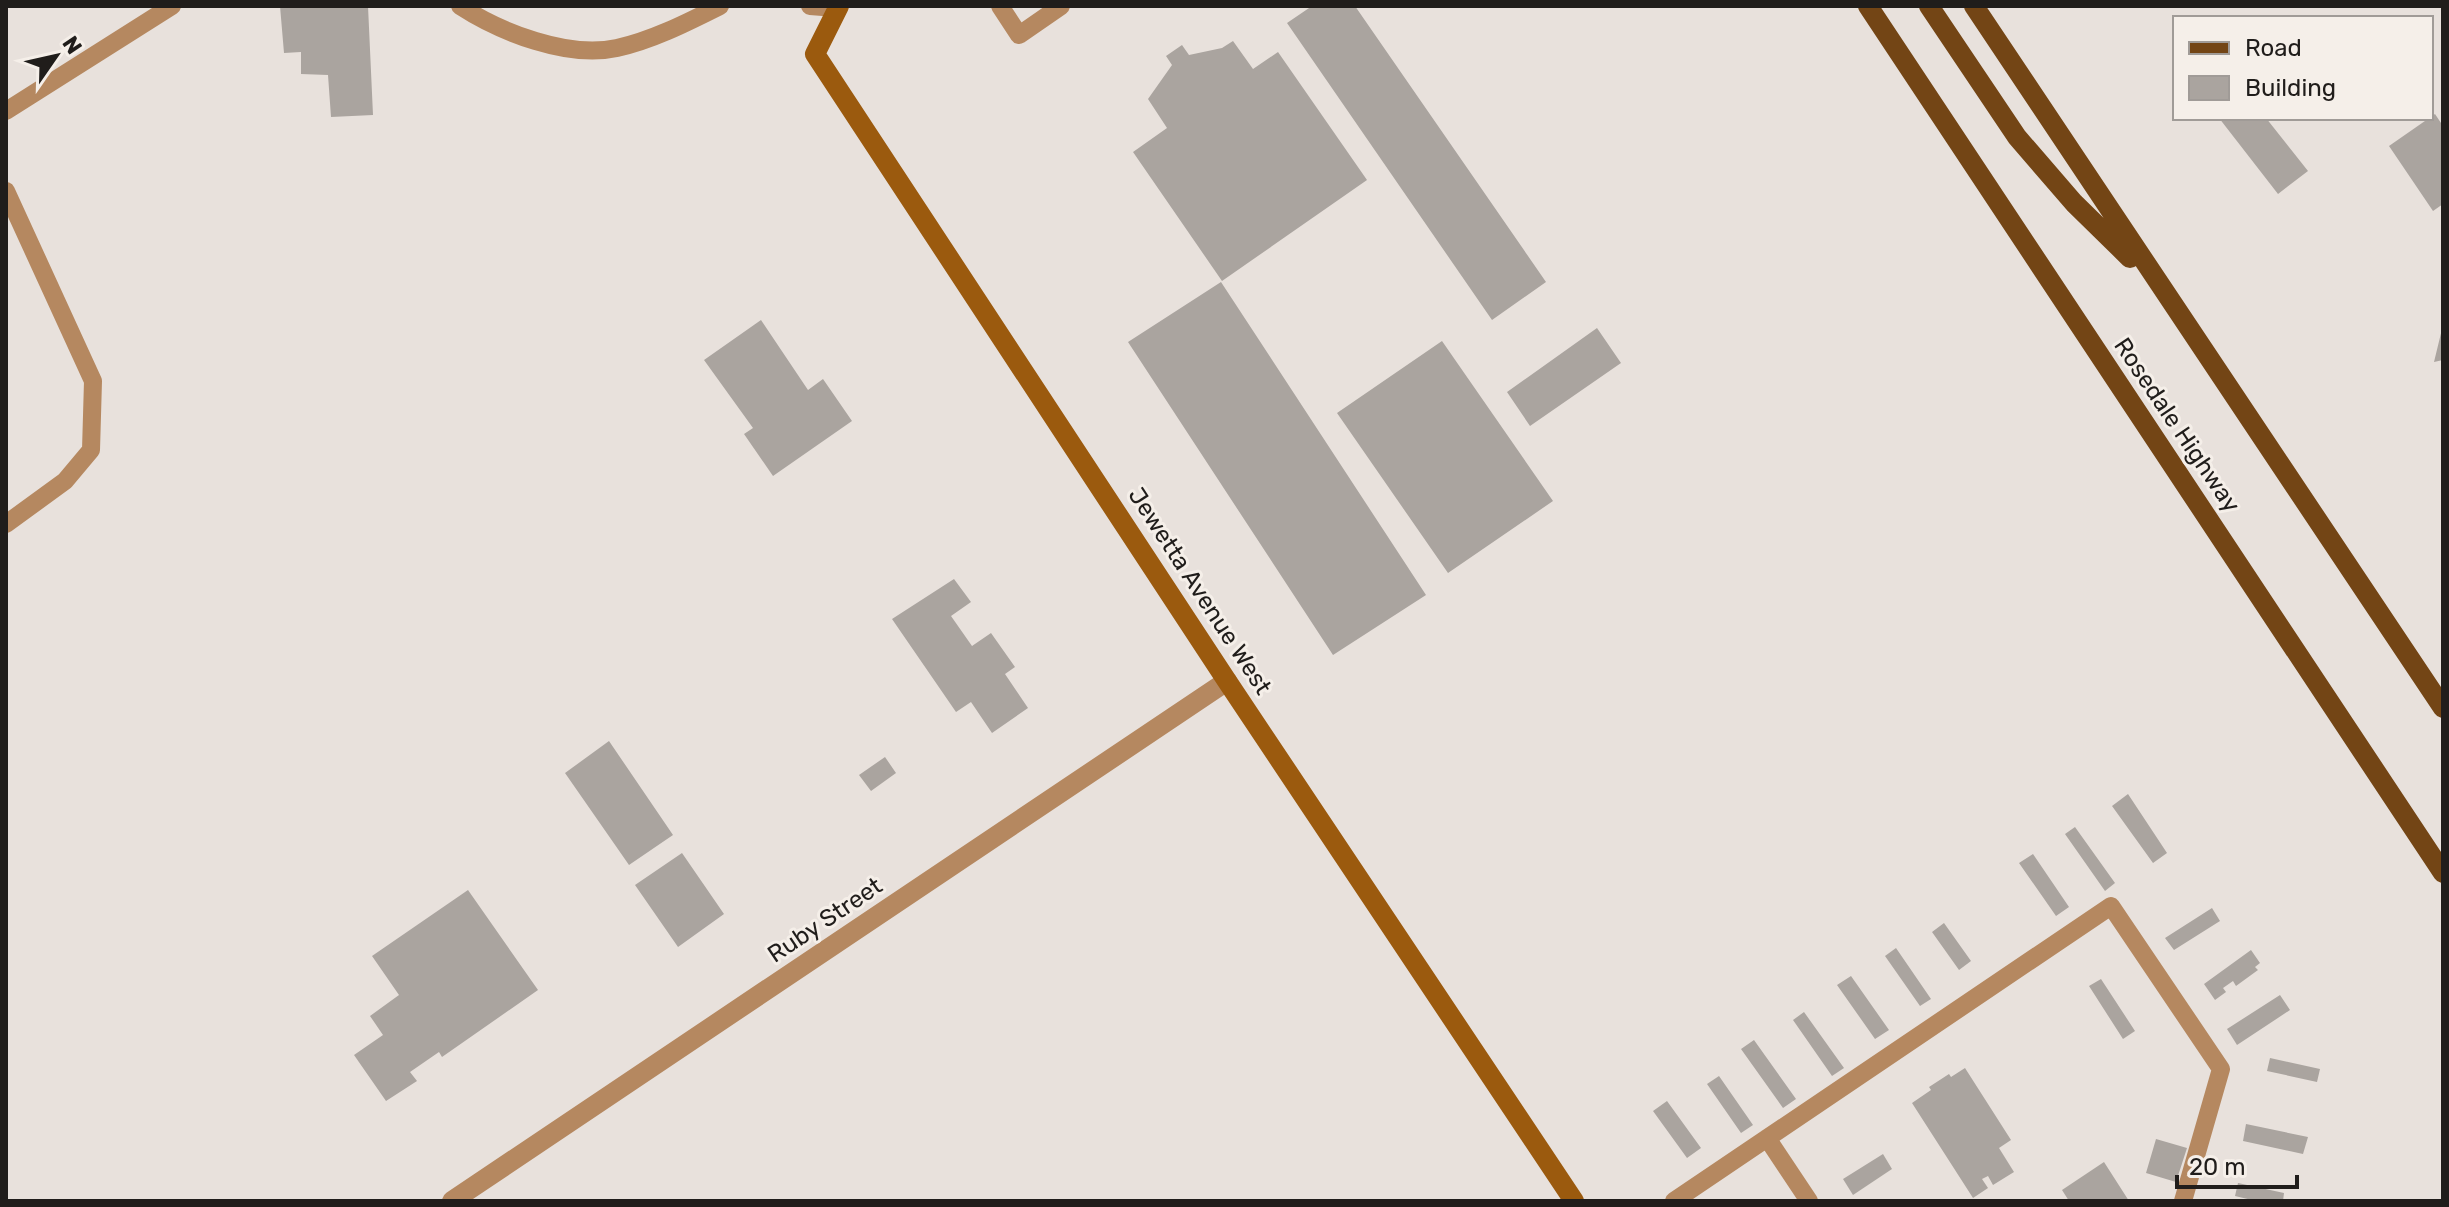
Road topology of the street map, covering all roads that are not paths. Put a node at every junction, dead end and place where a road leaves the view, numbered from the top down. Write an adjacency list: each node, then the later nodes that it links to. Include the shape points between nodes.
1 (172, 6): 11 (lane)
2 (460, 6): 3 (lane, via 487,23 570,50 616,48)
3 (720, 6)
4 (810, 6): 10 (lane)
5 (1000, 6): 6 (lane, via 1019,35)
6 (1061, 6)
7 (1868, 6): 17 (main road, Rosedale Highway)
8 (1929, 6): 13 (main road, via 2017,137 2074,203)
9 (1974, 6): 13 (main road)
10 (837, 7): 15 (street, Jewetta Avenue West, via 815,54)
11 (6, 111)
12 (6, 191): 14 (lane, via 93,381 91,450 65,481)
13 (2161, 289): 16 (main road)
14 (6, 524)
15 (1227, 681): 19 (street, Ruby Street); 20 (street, Jewetta Avenue West)
16 (2443, 708)
17 (2443, 873)
18 (1767, 1138): 21 (lane); 22 (lane); 23 (lane, via 2111,906 2221,1069)
19 (452, 1201)
20 (1574, 1201)
21 (1674, 1201)
22 (1809, 1201)
23 (2183, 1201)

